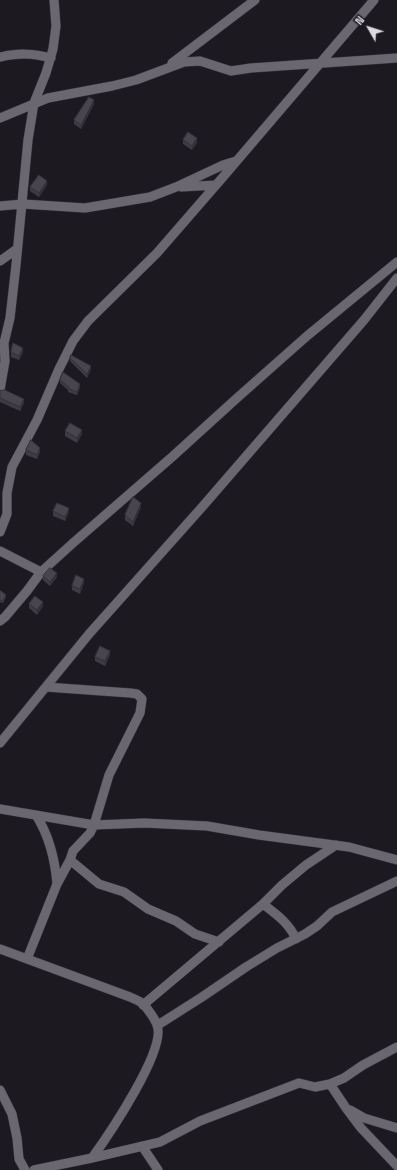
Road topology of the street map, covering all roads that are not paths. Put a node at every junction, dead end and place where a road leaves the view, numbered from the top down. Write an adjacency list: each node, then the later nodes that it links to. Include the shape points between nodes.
1 (54, 0): 5 (street, via 56,26)
2 (255, 0): 8 (street)
3 (374, 0): 7 (street)
4 (0, 57): 5 (street, via 21,53)
5 (51, 58): 9 (street)
6 (397, 58): 7 (street)
7 (319, 63): 8 (street, via 231,71 200,61 184,62); 11 (street)
8 (165, 69): 9 (street, via 118,85)
9 (34, 103): 10 (street); 14 (street)
10 (0, 118)
11 (236, 161): 12 (street); 13 (street)
12 (216, 185): 13 (street); 21 (street, via 157,253 88,320 73,341 37,420 12,467 6,514)
13 (176, 187): 14 (street, via 150,197 85,208)
14 (23, 204): 15 (street); 16 (street)
15 (0, 206)
16 (17, 249): 17 (street); 20 (street)
17 (0, 261)
18 (397, 262): 23 (street, via 248,388)
19 (397, 278): 25 (street, via 364,320)
20 (0, 390)
21 (0, 532)
22 (0, 551): 23 (street)
23 (42, 572): 24 (street)
24 (0, 621)
25 (46, 687): 26 (street); 29 (street, via 130,693 137,694 142,700 140,713 109,775)
26 (0, 743)
27 (0, 809): 28 (street)
28 (36, 815): 29 (street); 34 (street, via 52,848)
29 (94, 825): 30 (street, via 144,823 207,826); 31 (street, via 90,833 73,850)
30 (336, 845): 32 (street); 35 (street, via 306,865)
31 (70, 860): 34 (street); 37 (street, via 100,884 124,892 148,909 176,921 196,934)
32 (397, 860)
33 (397, 881): 36 (street, via 332,912 317,926)
34 (57, 884): 39 (street)
35 (263, 904): 36 (street, via 282,918); 37 (street)
36 (296, 939): 41 (street, via 246,967)
37 (219, 942): 40 (street)
38 (0, 949): 39 (street)
39 (27, 959): 40 (street, via 130,997)
40 (144, 1005): 41 (street)
41 (158, 1025): 48 (street, via 159,1038 143,1077 112,1130)
42 (397, 1047): 43 (street)
43 (330, 1084): 45 (street); 47 (street, via 315,1087 298,1083 200,1121 160,1142)
44 (0, 1090): 50 (street, via 12,1114 19,1159)
45 (346, 1108): 46 (street, via 364,1118); 49 (street)
46 (397, 1128)
47 (142, 1146): 48 (street); 52 (street)
48 (92, 1158): 51 (street)
49 (397, 1166)
50 (25, 1170)
51 (34, 1170)
52 (158, 1170)

